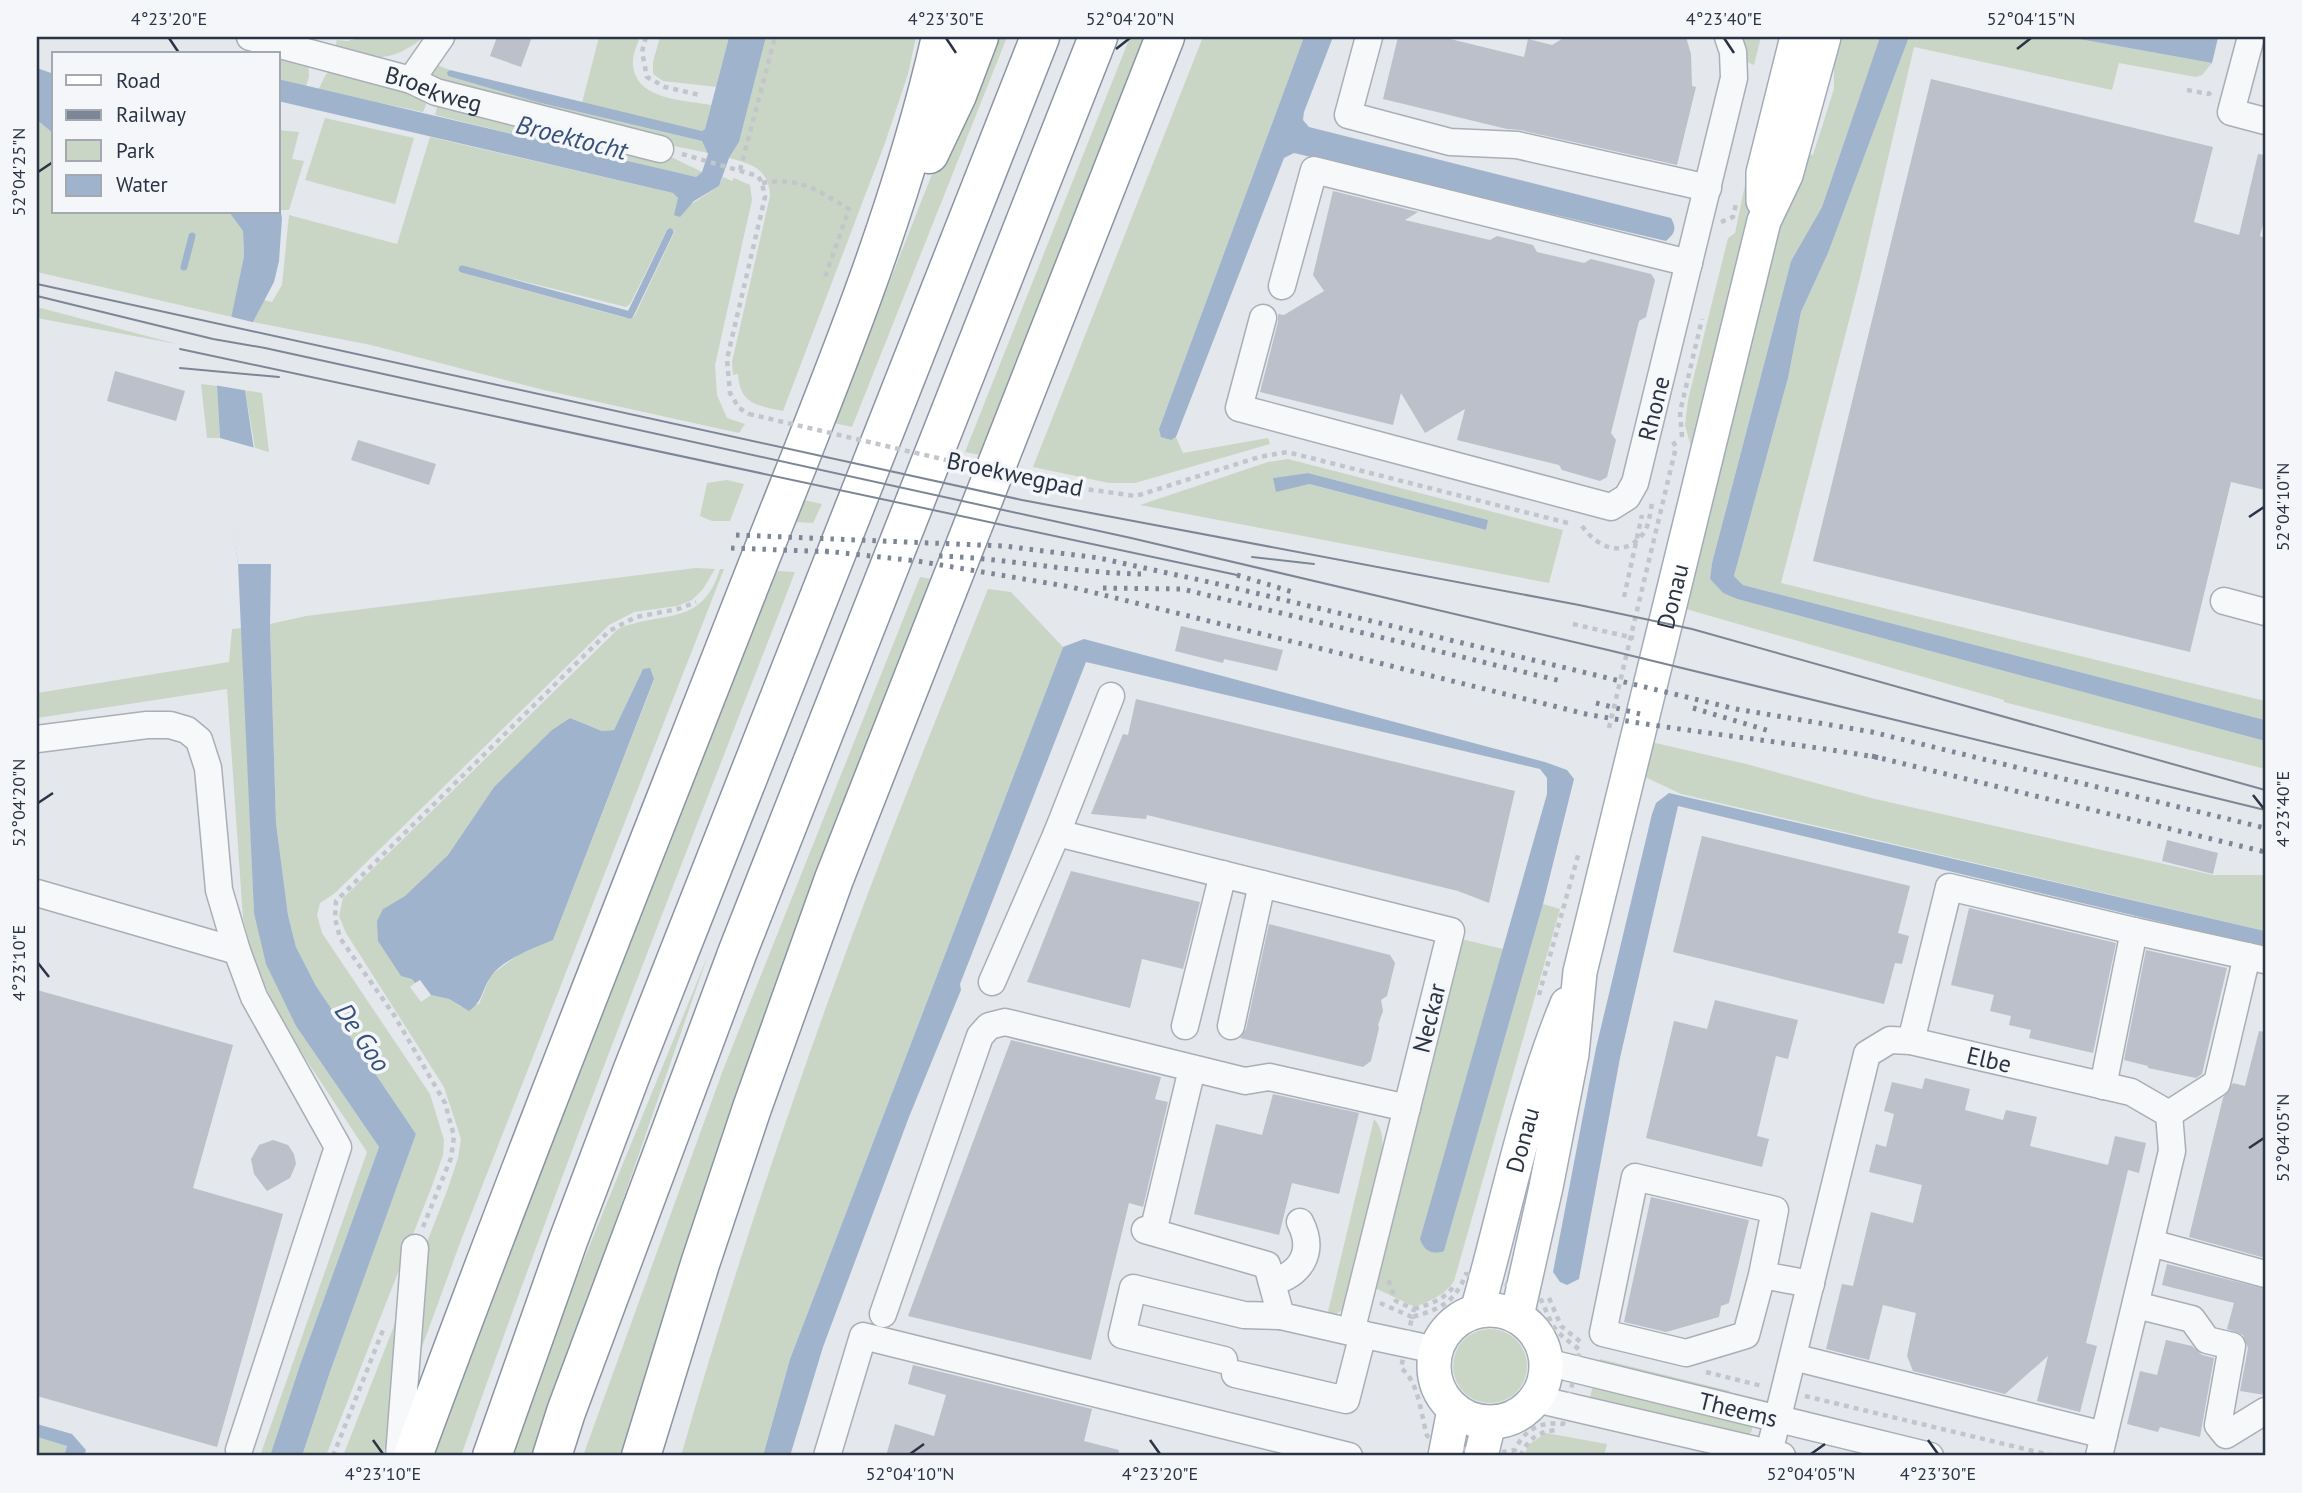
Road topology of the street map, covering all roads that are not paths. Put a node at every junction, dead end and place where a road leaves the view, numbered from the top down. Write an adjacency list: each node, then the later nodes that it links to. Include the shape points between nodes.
1 (250, 37): 13 (street, Broekweg)
2 (442, 37): 13 (street)
3 (941, 37): 19 (highway, via 929,90)
4 (979, 37): 19 (highway, via 957,95)
5 (1040, 37): 69 (highway, via 638,1057)
6 (1098, 37): 70 (highway, via 738,951)
7 (1165, 37): 71 (highway, via 834,879 731,1171)
8 (1369, 37): 16 (street, via 1348,115 1450,142 1517,145)
9 (1728, 37): 16 (street, Rhone, via 1734,78)
10 (1797, 37): 17 (main road, Donau, via 1763,173)
11 (1824, 37): 17 (main road, Donau, via 1786,175)
12 (2251, 37): 14 (street, via 2231,112)
13 (411, 80): 15 (street, Broekweg, via 436,92)
14 (2265, 121)
15 (660, 149)
16 (1708, 188): 18 (street, Rhone)
17 (1764, 221): 33 (main road, Donau)
18 (1689, 263): 20 (street, via 1314,170); 21 (street, Rhone, via 1635,483 1627,498 1611,507 1239,408)
19 (869, 280): 68 (highway, via 570,1041)
20 (1282, 286)
21 (1263, 318)
22 (2224, 601): 23 (street)
23 (2265, 612)
24 (1111, 696): 26 (street)
25 (37, 739): 31 (street, via 170,725 199,740 208,768 219,890)
26 (1058, 833): 27 (street, Neckar); 34 (street)
27 (1223, 874): 28 (street, Neckar); 35 (street)
28 (1262, 884): 36 (street); 40 (street, Neckar, via 1451,931)
29 (37, 892): 31 (street)
30 (2134, 931): 32 (street); 37 (street, via 1949,887); 39 (street)
31 (237, 951): 64 (street, via 254,997 338,1147)
32 (2256, 958): 41 (street, via 2217,1083)
33 (1580, 972): 49 (main road, Donau, via 1572,1054); 51 (main road, Donau, via 1549,1047 1512,1175 1472,1277)
34 (992, 982)
35 (1185, 1026)
36 (1230, 1026)
37 (1911, 1041): 39 (street, Elbe); 48 (street, Elbe, via 1890,1040 1867,1054)
38 (1192, 1069): 40 (street, via 1245,1081 1269,1077); 47 (street, via 1149,1231 1267,1265); 52 (street, via 1005,1022 989,1026 980,1036)
39 (2103, 1086): 41 (street, Elbe, via 2131,1092)
40 (1407, 1108): 54 (street, Neckar, via 1359,1295)
41 (2169, 1114): 43 (street, via 2172,1151)
42 (1300, 1222): 47 (street, via 1307,1245 1303,1259 1297,1270)
43 (2151, 1243): 45 (street); 50 (street)
44 (415, 1248): 67 (street)
45 (2265, 1274)
46 (1762, 1275): 46 (street, via 1775,1210 1635,1177 1603,1333 1686,1353 1746,1335); 48 (street)
47 (1272, 1282): 53 (street)
48 (1811, 1284): 56 (street, Elbe)
49 (1521, 1294): 51 (main road, via 1497,1310); 57 (main road, via 1528,1325)
50 (2136, 1305): 59 (street, via 2192,1319 2207,1340 2232,1346 2218,1425 2226,1435); 62 (street)
51 (1477, 1311): 55 (main road)
52 (883, 1314)
53 (1281, 1316): 54 (street); 54 (street, Neckar, via 1244,1315 1133,1288 1122,1335 1346,1400)
54 (1357, 1333): 55 (street)
55 (1421, 1347): 58 (main road, via 1440,1393)
56 (1793, 1357): 61 (street, Elbe); 62 (street)
57 (1561, 1366): 60 (main road, via 1544,1382); 61 (street, Theems)
58 (1454, 1410): 63 (main road); 65 (main road)
59 (2265, 1411)
60 (1556, 1412): 63 (main road, via 1515,1417); 66 (street, Theems)
61 (1777, 1419): 66 (street, Elbe); 74 (street, Theems)
62 (2102, 1446)
63 (1496, 1448)
64 (239, 1450)
65 (1446, 1450)
66 (1776, 1455)
67 (399, 1456)
68 (413, 1456)
69 (492, 1456)
70 (552, 1456)
71 (641, 1456)
72 (827, 1456): 73 (street, via 863,1336)
73 (1349, 1456)
74 (1930, 1456)

